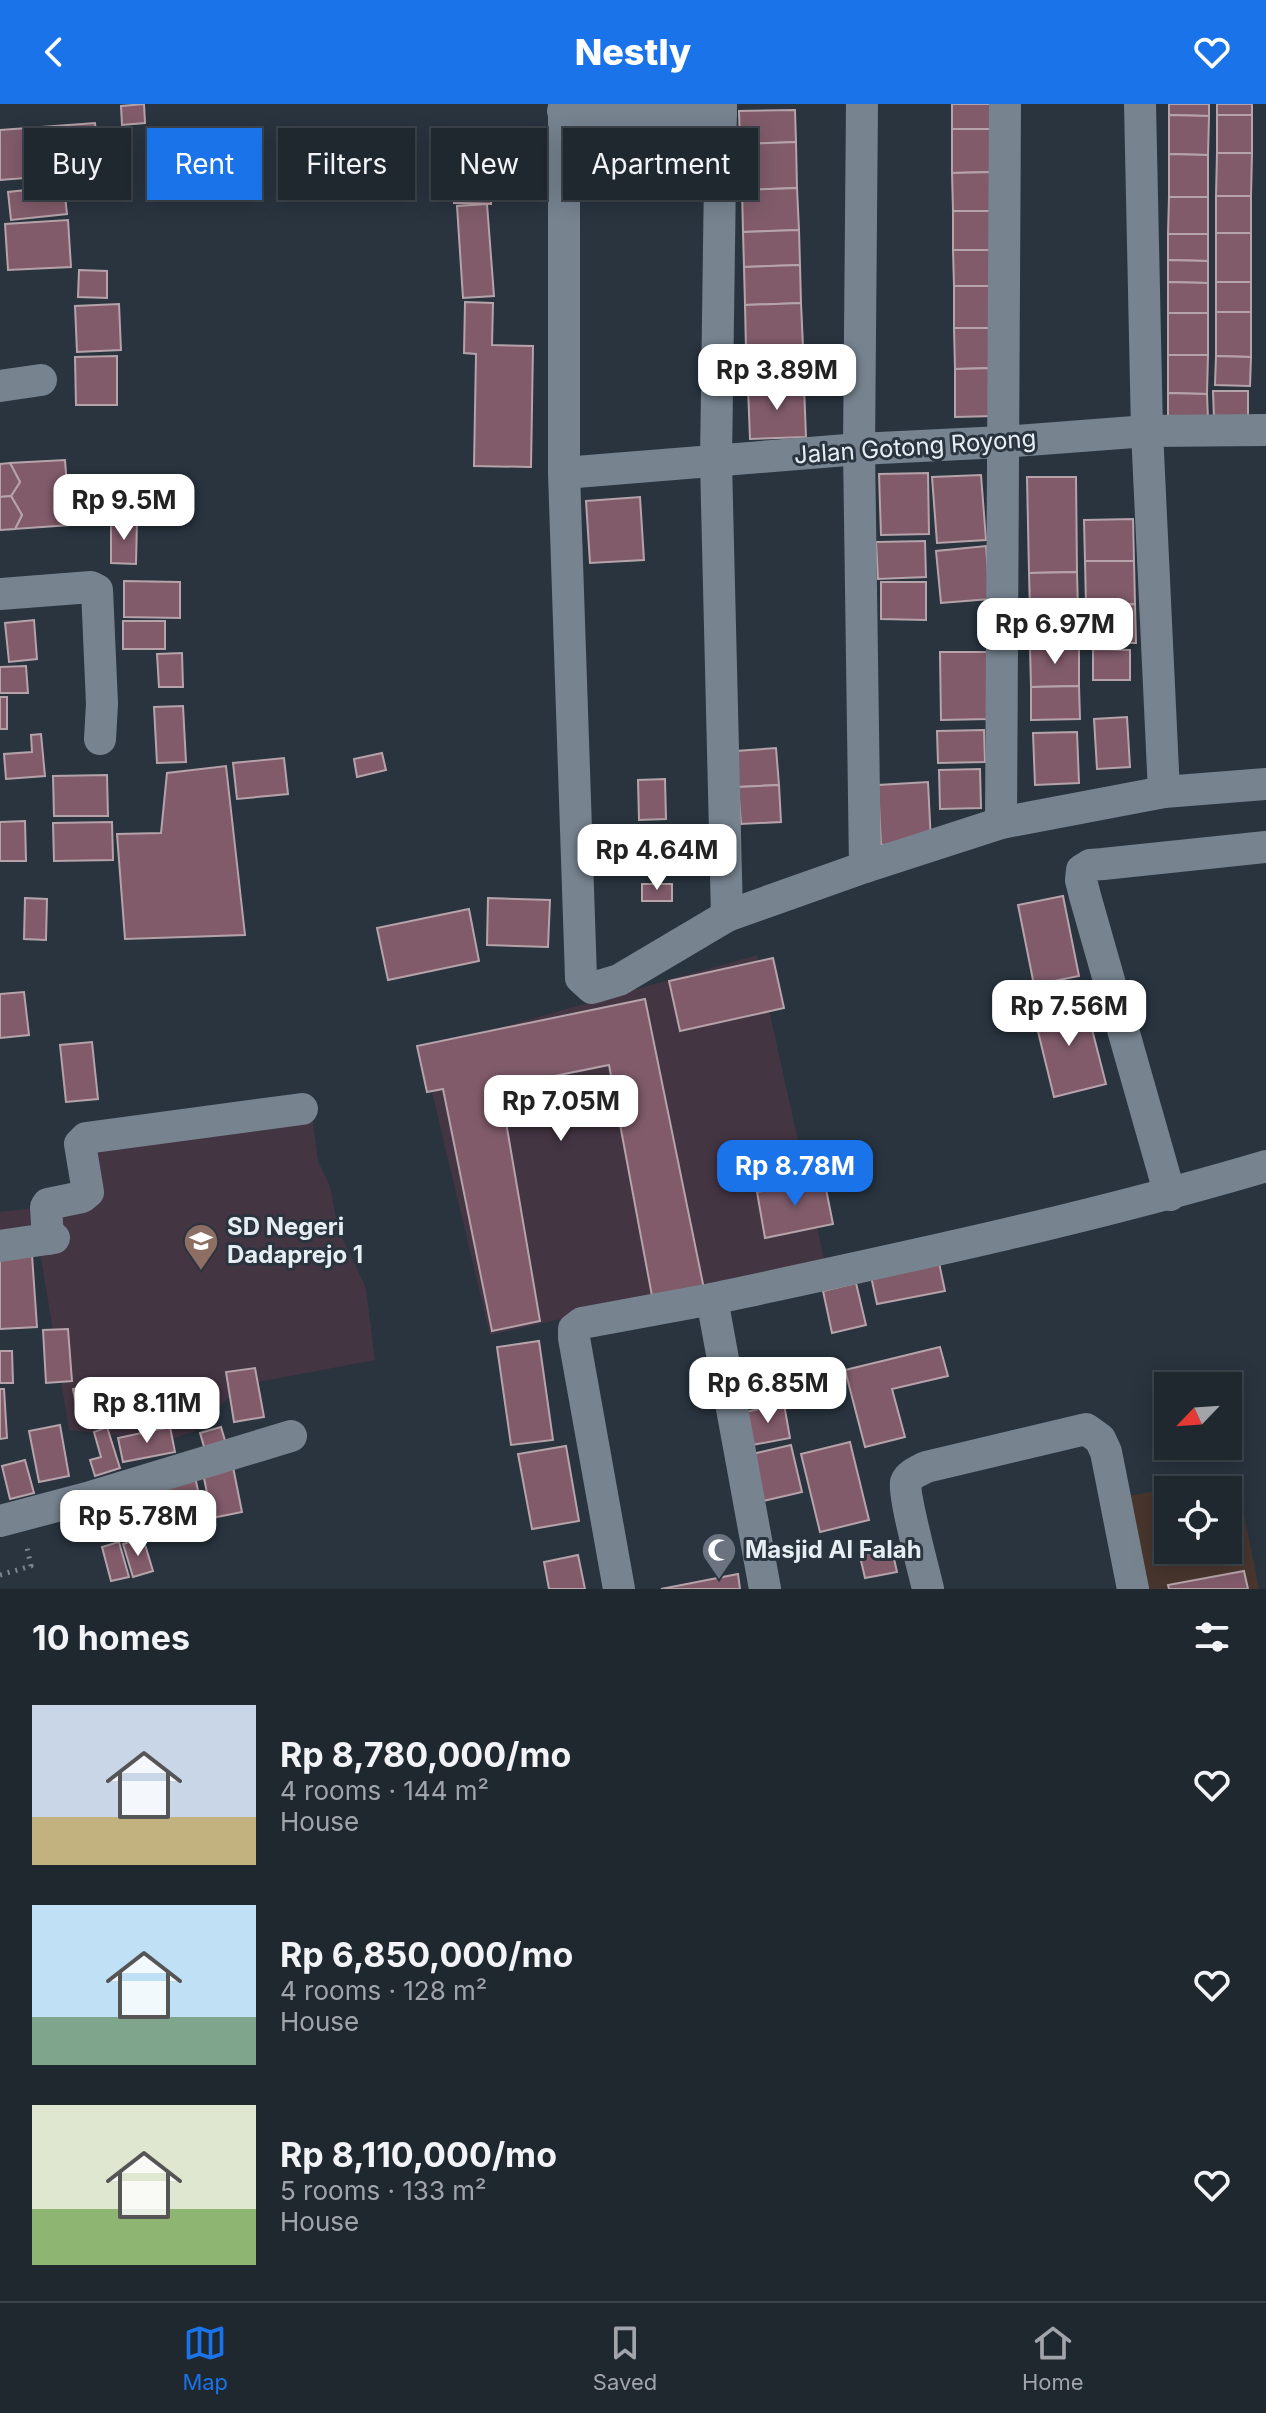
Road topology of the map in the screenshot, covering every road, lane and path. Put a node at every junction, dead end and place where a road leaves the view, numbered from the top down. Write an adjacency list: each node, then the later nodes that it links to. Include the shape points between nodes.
1 (862, 104): 11 (street)
2 (1005, 104): 10 (street)
3 (1140, 104): 9 (street)
4 (564, 107): 5 (street); 13 (street)
5 (721, 109): 12 (street)
6 (41, 380): 7 (street)
7 (0, 386)
8 (1266, 430): 9 (street, Jalan Gotong Royong)
9 (1147, 431): 10 (street, Jalan Gotong Royong); 17 (street)
10 (1002, 442): 11 (street, Jalan Gotong Royong); 18 (street)
11 (859, 449): 12 (street, Jalan Gotong Royong); 20 (street)
12 (716, 462): 13 (street, Jalan Gotong Royong); 21 (street)
13 (564, 473): 21 (street, via 581,978 592,988 619,980)
14 (0, 594): 15 (street, via 97,590)
15 (100, 739)
16 (1266, 784): 17 (street)
17 (1164, 792): 18 (street)
18 (1001, 823): 20 (street)
19 (1266, 847): 24 (street, via 1082,870)
20 (865, 867): 21 (street)
21 (727, 916)
22 (302, 1109): 25 (street, via 86,1138 80,1144 88,1192 48,1204 51,1239)
23 (1266, 1166): 24 (street)
24 (1170, 1195): 26 (street)
25 (0, 1246)
26 (712, 1299): 31 (street, via 582,1323 574,1329); 32 (street)
27 (291, 1436): 28 (street)
28 (0, 1521)
29 (40, 1539): 30 (path, via 26,1541 31,1566)
30 (0, 1575)
31 (619, 1589)
32 (765, 1589)
33 (928, 1589): 34 (street, via 905,1484 910,1476 926,1467 1086,1429 1100,1439 1106,1452)
34 (1133, 1589)

